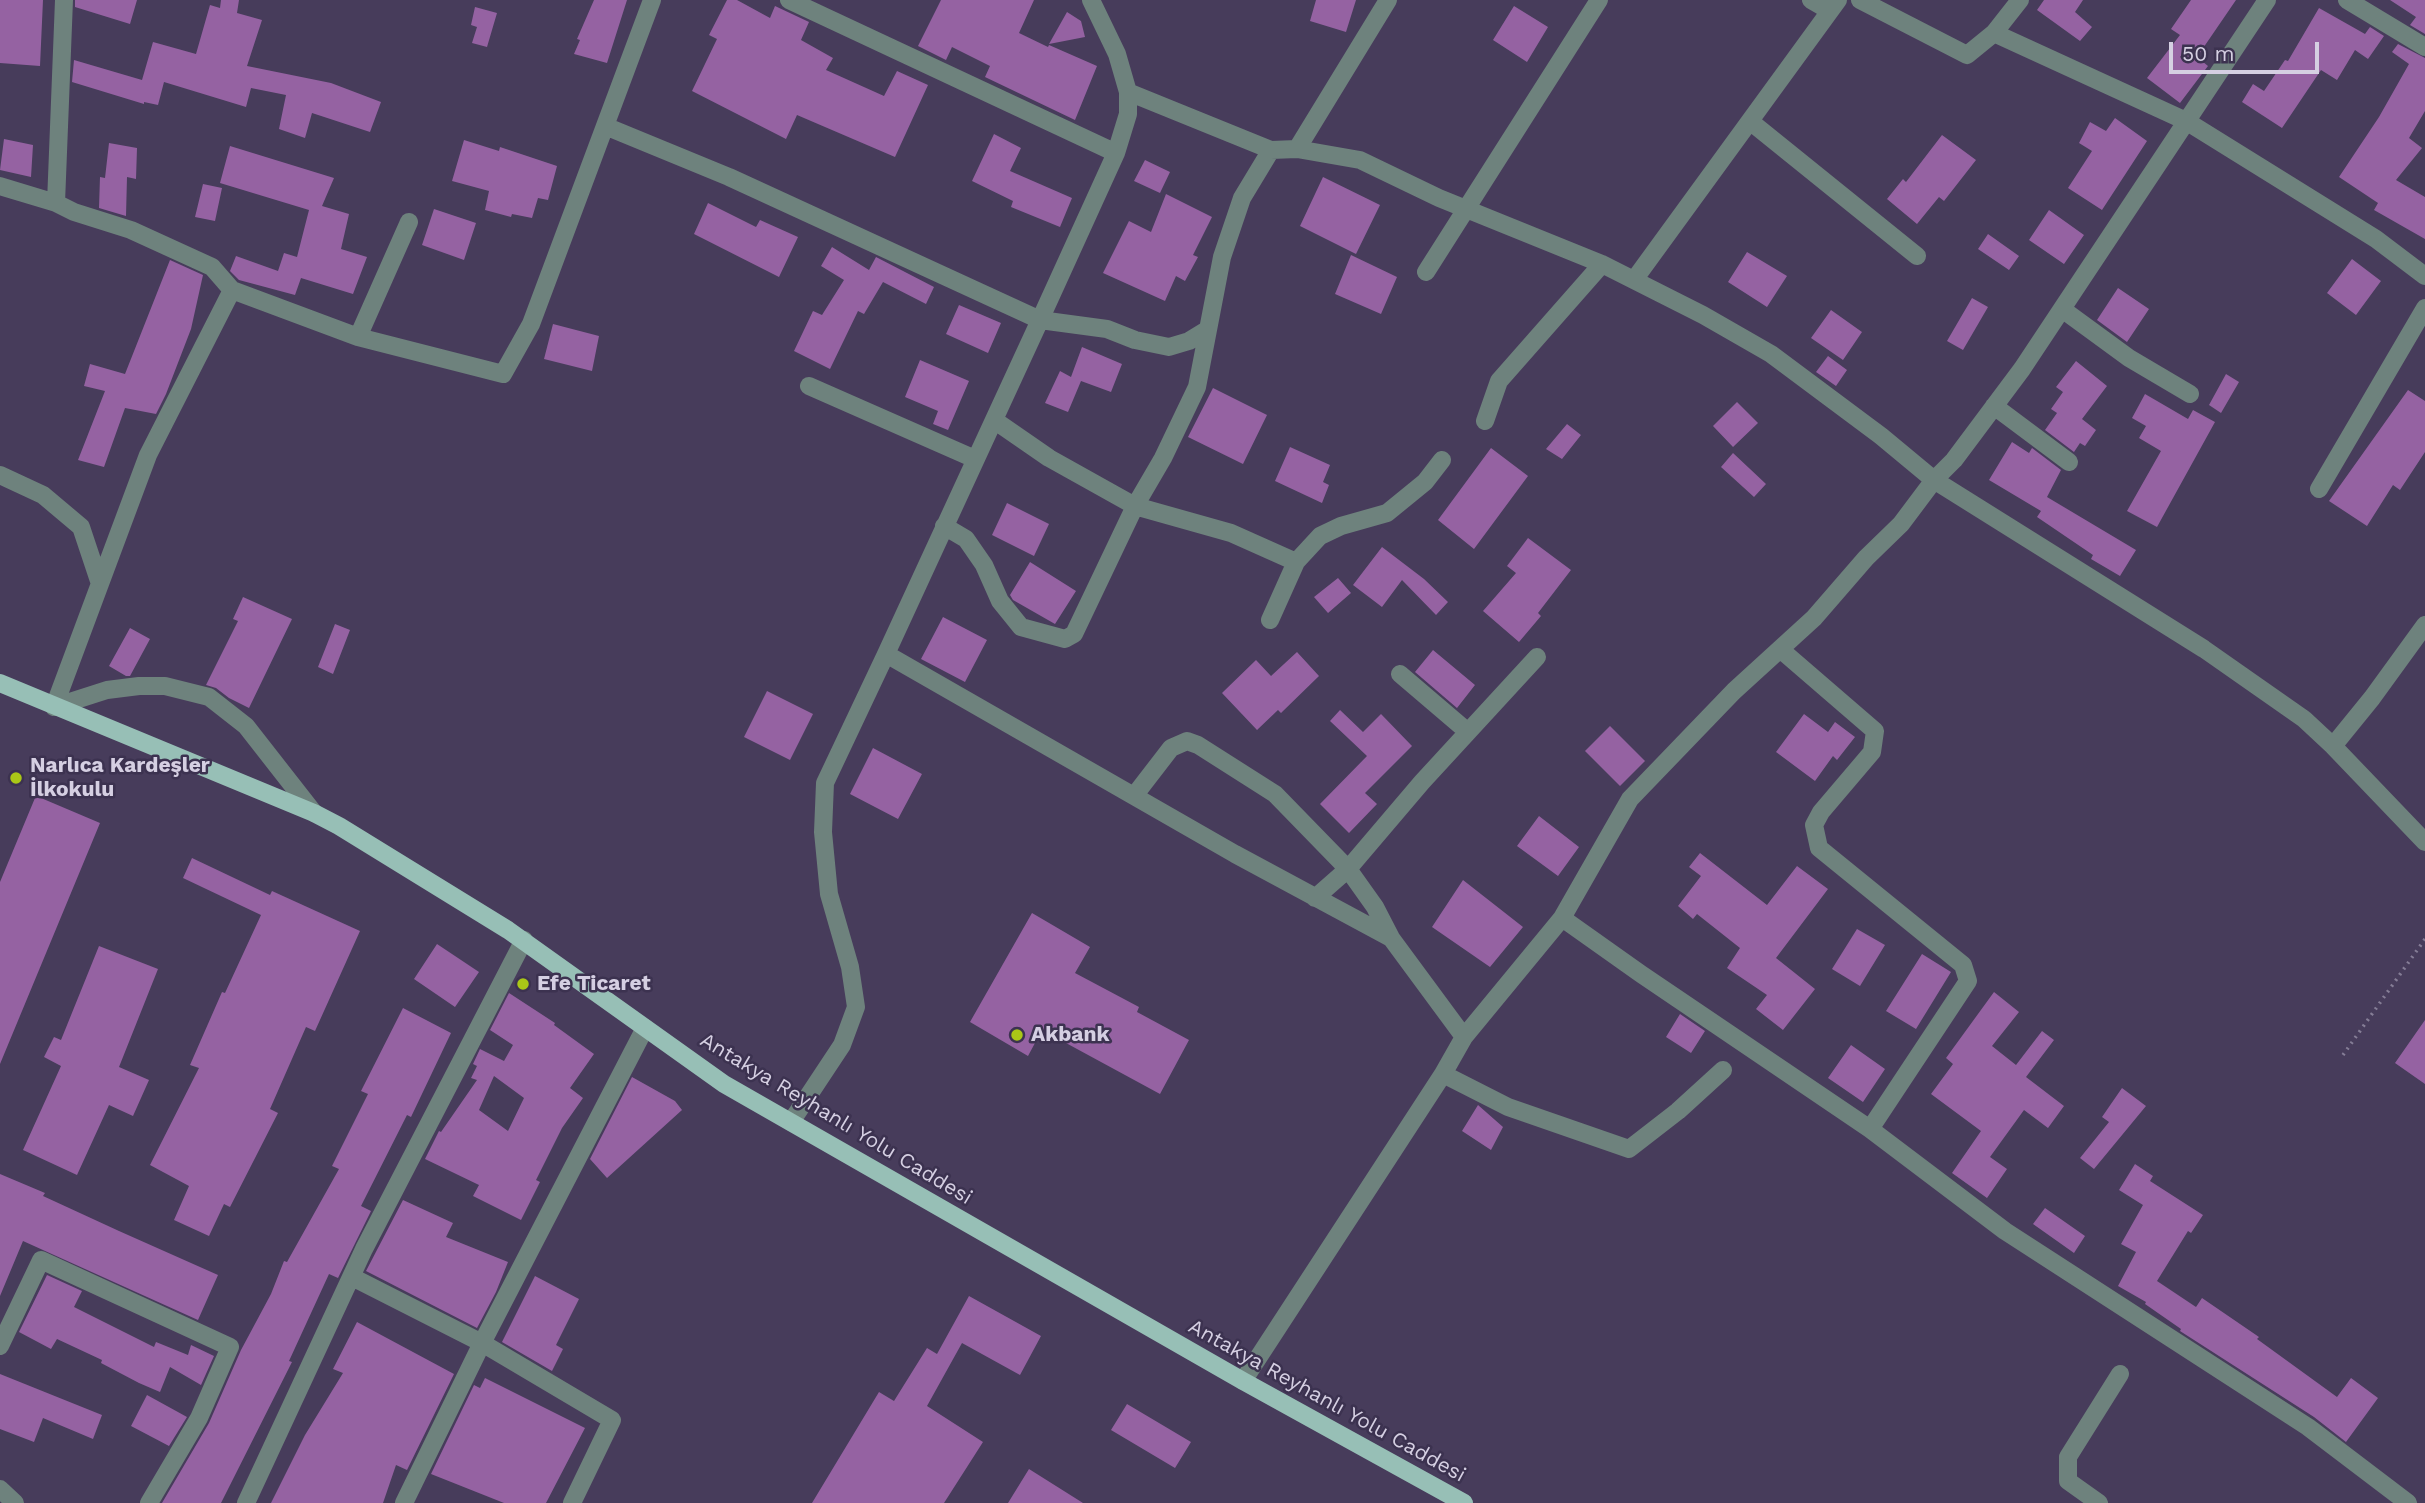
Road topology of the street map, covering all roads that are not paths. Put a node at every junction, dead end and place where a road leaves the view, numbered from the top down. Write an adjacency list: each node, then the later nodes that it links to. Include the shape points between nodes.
1 (64, 0): 23 (street)
2 (652, 0): 18 (street)
3 (789, 0): 21 (street)
4 (1091, 0): 15 (street, via 1117,54)
5 (1388, 0): 19 (street)
6 (1599, 0): 24 (street)
7 (1811, 0): 12 (street)
8 (1860, 0): 13 (street, via 1967,55)
9 (2020, 0): 13 (street)
10 (2267, 0): 16 (street)
11 (2347, 0): 14 (street)
12 (1834, 5): 17 (street)
13 (1994, 33): 16 (street)
14 (2425, 47)
15 (1128, 92): 20 (street); 21 (street, via 1128,114)
16 (2186, 121): 29 (street, via 2376,239); 33 (street)
17 (1751, 122): 26 (street); 30 (street)
18 (606, 126): 34 (street, via 729,177); 36 (street, via 531,324 503,373)
19 (1297, 149): 20 (street); 24 (street, via 1360,160)
20 (1271, 150): 35 (street, via 1242,198 1222,257)
21 (1115, 153): 34 (street)
22 (0, 186): 23 (street)
23 (56, 203): 31 (street, via 212,267)
24 (1465, 208): 27 (street); 28 (street)
25 (409, 222): 36 (street)
26 (1917, 256)
27 (1602, 264): 30 (street); 41 (street, via 1499,381)
28 (1426, 272)
29 (2425, 276)
30 (1634, 280): 46 (street, via 1771,355)
31 (232, 290): 36 (street); 51 (street, via 148,455)
32 (2425, 308): 47 (street)
33 (2062, 309): 38 (street, via 2129,358); 39 (street)
34 (1040, 320): 35 (street, via 1107,329 1169,347); 40 (street)
35 (1207, 330): 48 (street, via 1197,387)
36 (358, 337)
37 (809, 386): 42 (street)
38 (2190, 394)
39 (1994, 406): 44 (street); 46 (street)
40 (994, 420): 42 (street); 48 (street, via 1049,458)
41 (1485, 421)
42 (975, 459): 49 (street)
43 (1442, 460): 50 (street, via 1425,482 1387,513 1320,536)
44 (2069, 462)
45 (0, 475): 51 (street, via 43,495 81,527)
46 (1934, 480): 54 (street, via 1901,524); 61 (street, via 2204,649 2304,719)
47 (2319, 489)
48 (1135, 506): 49 (street, via 1074,634 1065,639 1021,626 1000,601 966,539); 50 (street, via 1231,533)
49 (944, 526): 55 (street)
50 (1296, 562): 52 (street)
51 (100, 584): 59 (street)
52 (1270, 620)
53 (2425, 625): 61 (street)
54 (1780, 649): 67 (street, via 1630,799); 75 (street, via 1875,731 1872,752 1814,825 1819,848 1963,965 1968,981)
55 (887, 654): 62 (street); 74 (street, via 825,783 822,832 830,894 856,1007 842,1045)
56 (1537, 657): 60 (street)
57 (1400, 674): 60 (street)
58 (0, 683): 59 (main road, Antakya Reyhanlı Yolu Caddesi)
59 (54, 706): 63 (main road, Antakya Reyhanlı Yolu Caddesi); 63 (street, via 139,686 165,686 209,697 246,726)
60 (1468, 732): 65 (street)
61 (2333, 746): 64 (street)
62 (1134, 796): 65 (street, via 1171,748 1187,741 1275,794); 66 (street)
63 (314, 813): 69 (main road, Antakya Reyhanlı Yolu Caddesi)
64 (2425, 842)
65 (1348, 869): 66 (street); 68 (street, via 1376,907)
66 (1315, 898): 68 (street)
67 (1562, 918): 71 (street); 75 (street)
68 (1391, 938): 71 (street)
69 (524, 940): 70 (main road, Antakya Reyhanlı Yolu Caddesi); 76 (street)
70 (645, 1027): 74 (main road, Antakya Reyhanlı Yolu Caddesi, via 724,1084); 77 (street)
71 (1464, 1037): 73 (street)
72 (1723, 1070): 73 (street, via 1629,1149 1508,1107)
73 (1443, 1074): 80 (street)
74 (791, 1122): 80 (main road, Antakya Reyhanlı Yolu Caddesi)
75 (1870, 1129): 89 (street, via 2005,1231 2308,1427)
76 (352, 1277): 77 (street); 84 (street)
77 (482, 1343): 85 (street); 86 (street, via 612,1420)
78 (0, 1346): 83 (street, via 41,1260 230,1347 199,1418)
79 (2120, 1374): 88 (street, via 2068,1457 2068,1481)
80 (1243, 1381): 87 (main road, Antakya Reyhanlı Yolu Caddesi)
81 (0, 1489): 82 (street)
82 (15, 1503)
83 (149, 1503)
84 (246, 1503)
85 (404, 1503)
86 (572, 1503)
87 (1463, 1503)
88 (2099, 1503)
89 (2408, 1503)

